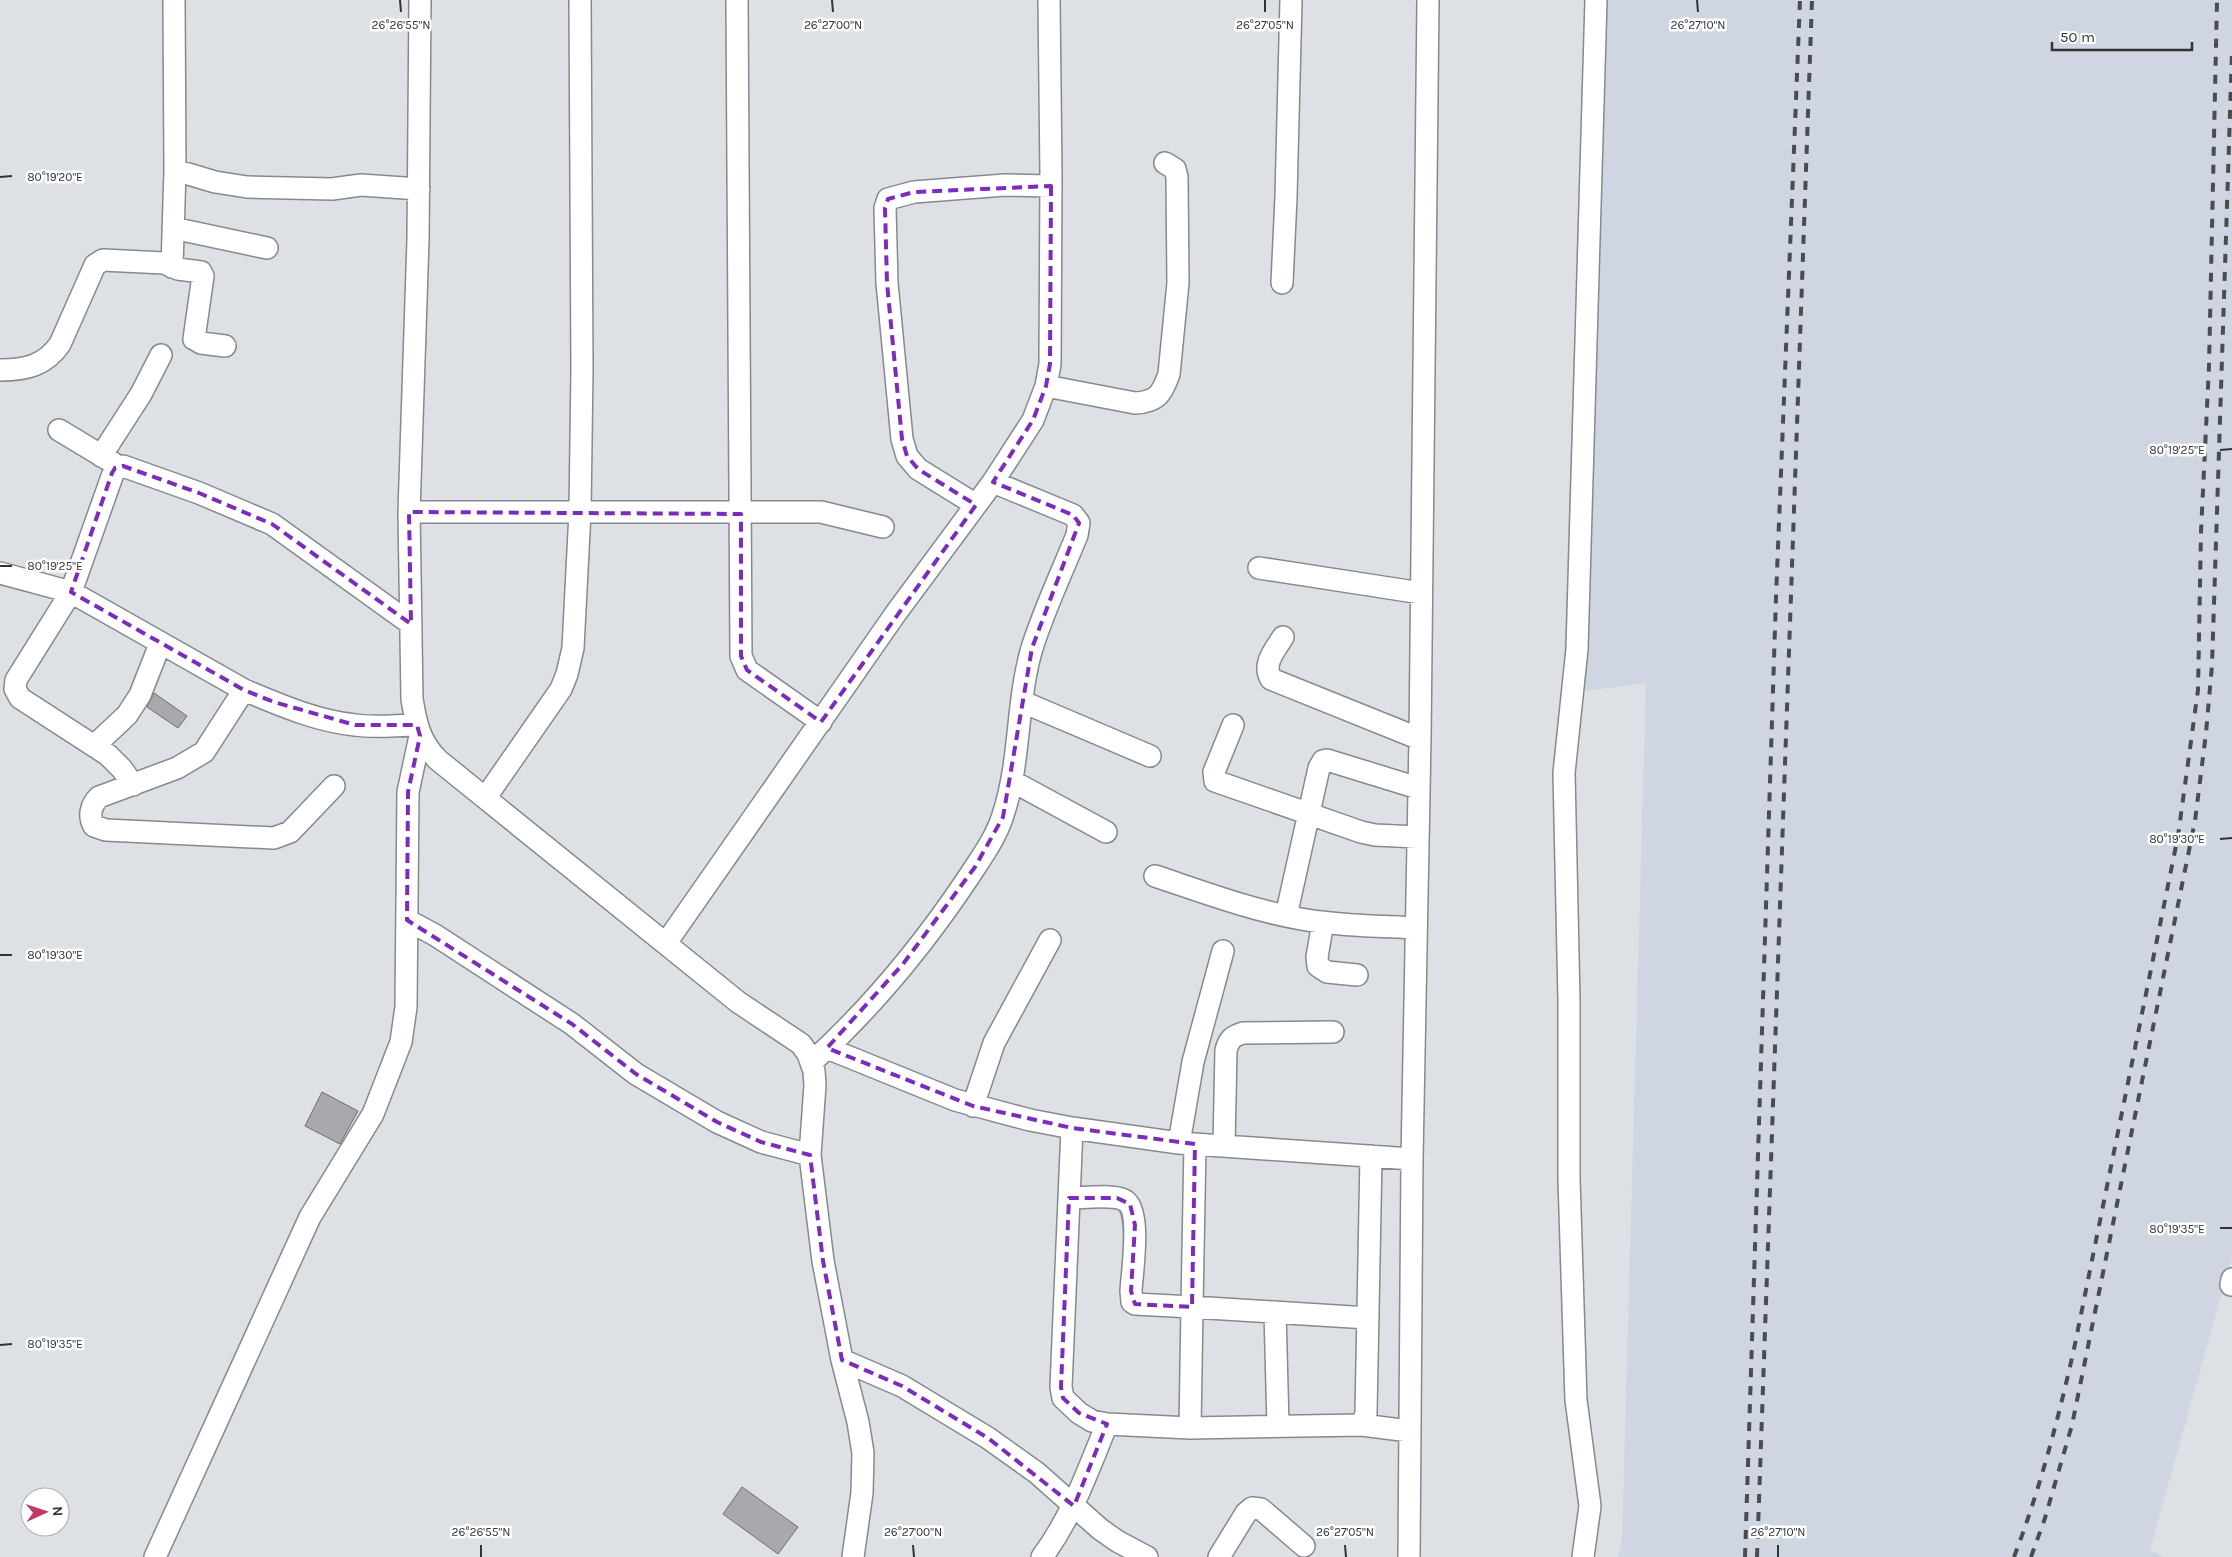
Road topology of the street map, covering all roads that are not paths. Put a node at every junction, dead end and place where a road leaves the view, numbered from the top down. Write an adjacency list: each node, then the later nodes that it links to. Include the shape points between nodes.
1 (174, 0): 10 (street)
2 (420, 0): 12 (street)
3 (580, 0): 26 (street)
4 (736, 0): 27 (street)
5 (1049, 0): 11 (street)
6 (1291, 0): 16 (street)
7 (1428, 0): 32 (street)
8 (1596, 0): 88 (street, via 1577,649 1564,773 1569,1179 1576,1400 1590,1506)
9 (1165, 163): 20 (street, via 1175,169 1177,178 1178,282 1169,374 1164,389 1148,403 1135,403)
10 (175, 170): 12 (street, via 230,185 265,188 332,189 361,185); 13 (street)
11 (1051, 186): 20 (street, via 1050,364); 24 (street, via 1005,185 914,192 888,199 885,208 888,283 902,439 907,456 918,469)
12 (419, 189): 25 (street)
13 (173, 228): 14 (street); 15 (street)
14 (267, 248)
15 (172, 267): 17 (street, via 202,274 194,339); 19 (street, via 164,262 151,261 99,262 53,354 32,367)
16 (1282, 283)
17 (225, 346)
18 (161, 355): 22 (street)
19 (0, 370)
20 (1046, 386): 23 (street, via 1033,420)
21 (59, 430): 22 (street)
22 (110, 461): 31 (street, via 115,468); 33 (street, via 272,524)
23 (993, 482): 24 (street); 37 (street, via 1073,515 1079,523 1077,536 1032,648)
24 (976, 505): 38 (street)
25 (409, 512): 26 (street); 33 (street)
26 (580, 512): 27 (street); 48 (street, via 573,648 568,674 550,707)
27 (740, 514): 28 (street, via 821,512); 38 (street, via 740,656 748,670)
28 (884, 527)
29 (1260, 568): 32 (street)
30 (0, 573): 31 (street)
31 (71, 592): 35 (street); 42 (street, via 16,680 15,689 20,698)
32 (1421, 593): 41 (street)
33 (411, 624): 40 (street, via 412,699)
34 (1283, 637): 41 (street, via 1269,661 1267,668 1271,679)
35 (160, 644): 36 (street); 42 (street, via 140,695 127,715)
36 (244, 690): 40 (street, via 308,715 355,725); 45 (street, via 204,752 177,768)
37 (1023, 702): 43 (street); 44 (street)
38 (821, 722): 58 (street)
39 (1232, 725): 49 (street, via 1214,772 1215,781)
40 (418, 730): 48 (street, via 427,749 438,760); 54 (street, via 408,792)
41 (1420, 739): 47 (street)
42 (94, 746): 45 (street, via 116,762)
43 (1150, 756)
44 (1012, 781): 50 (street); 62 (street, via 996,833 955,897 903,964)
45 (133, 785): 46 (street, via 96,801 91,817 94,826 106,830 274,838 290,832)
46 (334, 786)
47 (1418, 788): 49 (street, via 1323,760); 51 (street)
48 (486, 797): 58 (street)
49 (1309, 813): 51 (street, via 1346,828 1375,835); 53 (street)
50 (1106, 832)
51 (1417, 837): 56 (street)
52 (1155, 876): 53 (street)
53 (1286, 916): 55 (street)
54 (407, 920): 67 (street, via 572,1024 636,1074 717,1122 761,1142); 82 (street, via 406,1007 401,1042 373,1114 310,1217)
55 (1323, 922): 56 (street); 60 (street, via 1318,966 1327,972)
56 (1416, 928): 69 (street)
57 (1050, 940): 63 (street, via 994,1042)
58 (666, 944): 62 (street, via 738,1002)
59 (1223, 951): 65 (street, via 1193,1062)
60 (1357, 975)
61 (1333, 1032): 66 (street, via 1243,1033 1233,1036 1226,1050)
62 (819, 1055): 63 (street); 67 (street)
63 (973, 1106): 64 (street)
64 (1072, 1128): 65 (street); 70 (street)
65 (1187, 1143): 66 (street); 71 (street)
66 (1224, 1146): 68 (street)
67 (810, 1155): 74 (street, via 823,1261)
68 (1371, 1156): 69 (street); 73 (street)
69 (1412, 1159): 79 (street)
70 (1069, 1198): 71 (street, via 1117,1198 1130,1204 1134,1225 1132,1302); 75 (street, via 1061,1387 1063,1398 1079,1413 1092,1421)
71 (1192, 1307): 72 (street); 78 (street)
72 (1276, 1312): 73 (street); 77 (street)
73 (1368, 1318): 76 (street, via 1366,1413)
74 (842, 1360): 80 (street, via 902,1386 988,1438 1037,1473); 83 (street, via 863,1453 862,1493)
75 (1107, 1424): 78 (street); 80 (street)
76 (1362, 1424): 77 (street); 79 (street)
77 (1278, 1425): 78 (street)
78 (1190, 1428)
79 (1409, 1431): 87 (street)
80 (1074, 1506): 84 (street); 85 (street, via 1117,1541)
81 (1304, 1546): 86 (street, via 1261,1509 1252,1508)
82 (155, 1557)
83 (853, 1557)
84 (1042, 1557)
85 (1148, 1557)
86 (1219, 1557)
87 (1409, 1557)
88 (1583, 1557)

